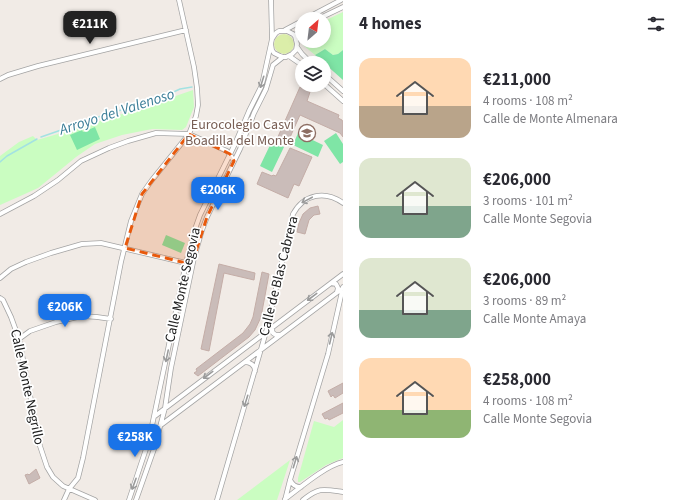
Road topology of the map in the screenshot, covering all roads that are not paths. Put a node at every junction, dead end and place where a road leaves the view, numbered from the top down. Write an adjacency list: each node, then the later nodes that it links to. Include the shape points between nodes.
1 (179, 0): 9 (street)
2 (271, 0): 7 (street)
3 (341, 0): 5 (street)
4 (343, 6): 6 (street)
5 (318, 12)
6 (331, 12)
7 (271, 21): 10 (street, via 275,28); 12 (street)
8 (295, 24): 10 (street)
9 (186, 30): 19 (street, via 38,66); 24 (street, via 194,67 198,105)
10 (282, 31): 11 (street); 12 (street, via 276,33)
11 (295, 36)
12 (271, 41): 17 (street, via 274,53); 26 (street, Calle Monte Segovia, one-way to 26, via 261,87)
13 (296, 48): 15 (street)
14 (298, 48): 16 (street)
15 (289, 56): 17 (street); 18 (street)
16 (304, 56)
17 (283, 57): 25 (street, Calle Monte Segovia, via 274,66)
18 (295, 60)
19 (0, 79)
20 (331, 80): 22 (street)
21 (331, 90): 23 (street)
22 (343, 91)
23 (343, 101)
24 (189, 134): 26 (street); 29 (street, via 156,133 109,148 81,161 40,192); 30 (street, via 142,194)
25 (240, 149): 26 (street); 27 (street, Calle Monte Segovia)
26 (230, 152): 27 (street); 32 (street, Calle Monte Segovia, via 200,215)
27 (234, 161): 31 (street, Calle Monte Segovia, via 207,216)
28 (343, 203): 42 (street, Calle de Blas Cabrera, one-way to 42, via 331,196 317,195 305,200 295,210 291,218)
29 (0, 214)
30 (125, 248): 32 (street); 35 (street, via 101,243 82,244 26,262); 40 (street)
31 (194, 258): 32 (street); 33 (street, Calle Monte Segovia)
32 (186, 263): 33 (street); 49 (street, Calle Monte Segovia, one-way to 49)
33 (192, 271): 48 (street, Calle Monte Segovia)
34 (343, 274): 36 (street)
35 (0, 278)
36 (331, 283): 38 (street, via 336,284); 41 (street, one-way to 41)
37 (343, 288): 38 (street); 52 (street, one-way to 37, via 328,354)
38 (337, 292): 43 (street)
39 (0, 298): 44 (street, Calle Monte Negrillo)
40 (111, 319): 44 (street, via 82,316 30,331); 54 (street, via 83,458 78,478)
41 (273, 326): 42 (street); 43 (street, via 273,333)
42 (266, 332): 45 (street, Calle de Blas Cabrera); 48 (street, one-way to 48)
43 (280, 335): 45 (street)
44 (19, 339): 54 (street, Calle Monte Negrillo, via 40,446 53,477)
45 (261, 350): 46 (street); 47 (street, Calle de Blas Cabrera)
46 (245, 362): 47 (street, via 253,365); 50 (street)
47 (254, 373): 60 (street, Calle de Blas Cabrera, one-way to 60)
48 (165, 408): 49 (street); 50 (street, Calle Monte Segovia)
49 (154, 418): 50 (street); 58 (street, Calle Monte Segovia, one-way to 58)
50 (160, 425): 59 (street, Calle Monte Segovia)
51 (343, 462): 53 (street, via 329,467)
52 (290, 480): 53 (street, via 296,487); 61 (street)
53 (301, 487): 61 (street)
54 (69, 489): 56 (street); 57 (street, Calle Monte Negrillo)
55 (343, 492): 62 (street, via 318,490)
56 (64, 500)
57 (96, 500)
58 (128, 500)
59 (136, 500)
60 (217, 500)
61 (284, 500)
62 (303, 500)

